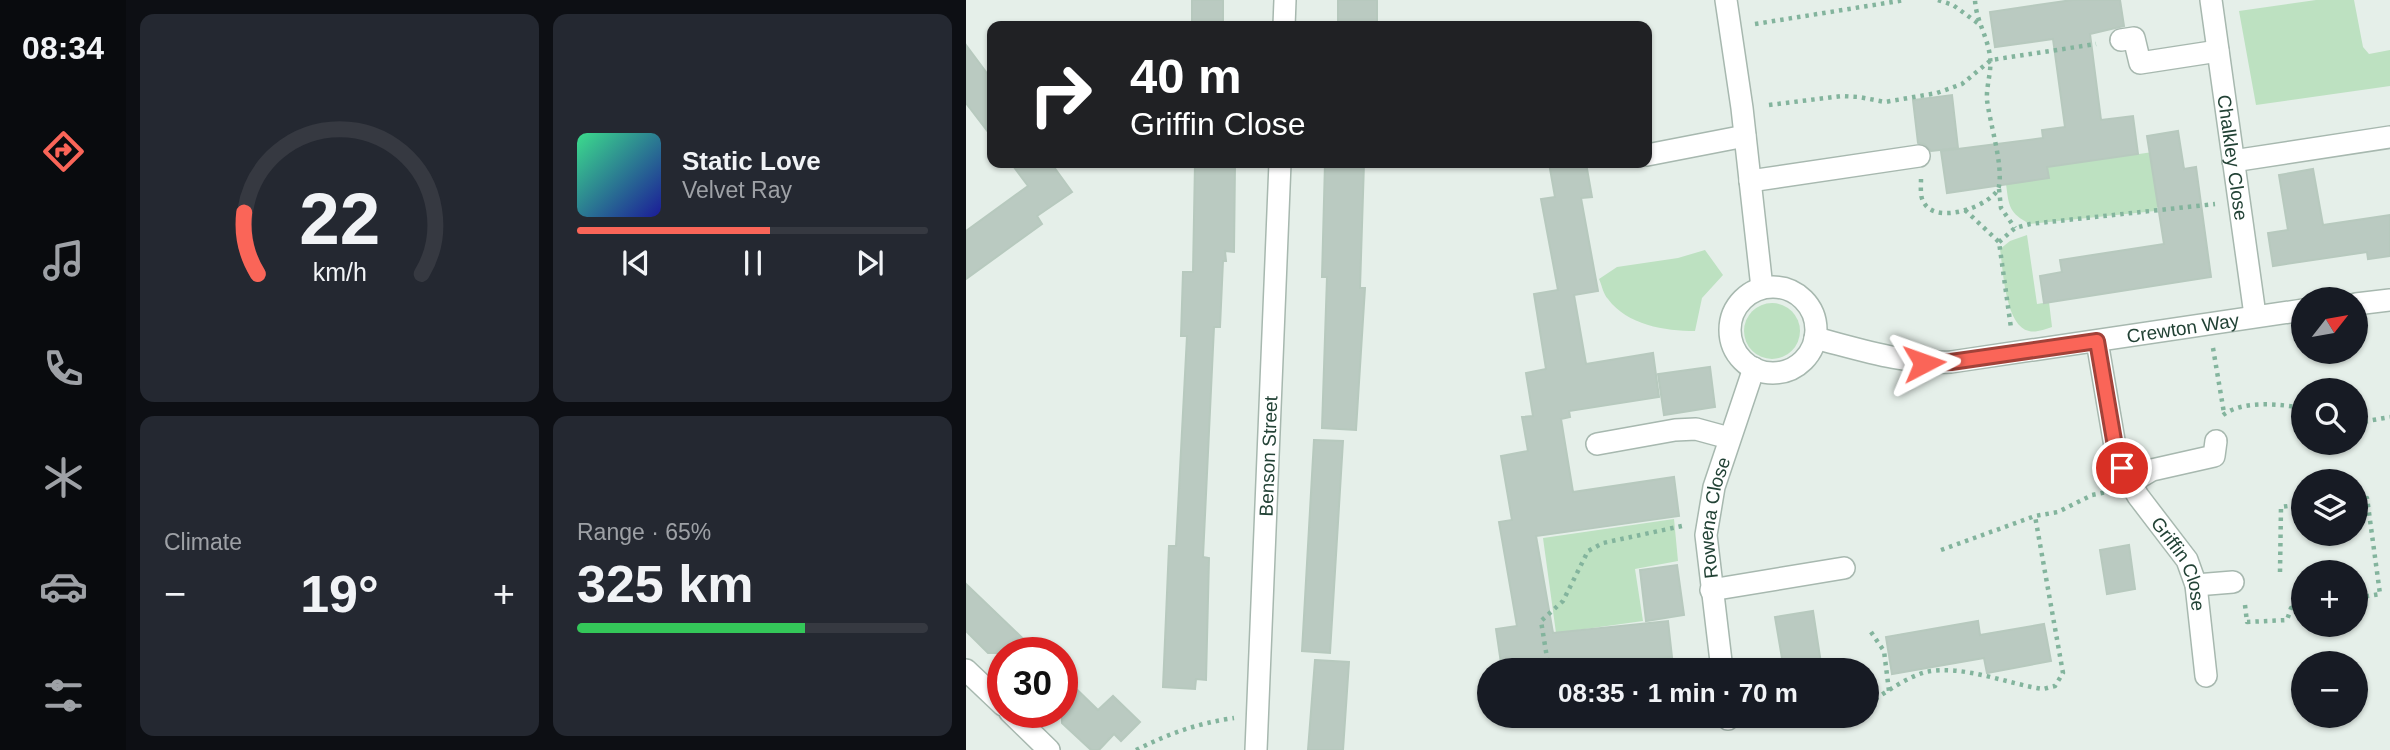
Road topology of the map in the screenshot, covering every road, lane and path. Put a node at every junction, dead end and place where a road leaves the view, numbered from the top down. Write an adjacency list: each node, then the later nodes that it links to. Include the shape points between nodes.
1 (1285, 0): 7 (street)
2 (1726, 0): 9 (street)
3 (1905, 0): 9 (path)
4 (1938, 0): 8 (path)
5 (1975, 0): 8 (path)
6 (2211, 0): 11 (street, Chalkley Close)
7 (1284, 21)
8 (1979, 24): 12 (path)
9 (1730, 28): 13 (street)
10 (2121, 40): 11 (street, via 2134,38 2140,63); 12 (path)
11 (2218, 51): 18 (street, Chalkley Close)
12 (1991, 60): 13 (path, via 1962,84 1937,93 1885,103 1842,96); 21 (path, via 1987,97)
13 (1742, 108): 14 (street)
14 (1745, 136): 16 (street); 20 (street)
15 (2390, 137): 18 (street)
16 (1652, 154)
17 (1919, 156): 20 (street); 23 (path, via 1923,201 1933,212 1945,215)
18 (2233, 161): 22 (street, Chalkley Close)
19 (1280, 168): 65 (street, Benson Street)
20 (1750, 181): 26 (street)
21 (1999, 189): 23 (path, via 1992,198); 24 (path, via 2001,208)
22 (2239, 202): 24 (path); 30 (street, Chalkley Close)
23 (1965, 210): 25 (path)
24 (2015, 228): 25 (path)
25 (1999, 242): 34 (path)
26 (1762, 288): 32 (street, via 1783,287 1807,303 1815,321); 35 (street, via 1741,299 1730,325 1730,339 1738,355)
27 (2390, 300): 28 (street)
28 (2368, 303)
29 (2291, 311): 30 (street, Crewton Way)
30 (2255, 315): 31 (street, Crewton Way)
31 (2208, 323): 33 (street, Crewton Way); 37 (path)
32 (1815, 338): 34 (street, Crewton Way, via 1924,363); 35 (street, via 1811,350 1795,367 1776,373)
33 (2097, 341): 34 (street, Crewton Way); 43 (street, Griffin Close, via 2116,452)
34 (2014, 353)
35 (1754, 368): 40 (street, Rowena Close)
36 (2291, 406): 37 (path, via 2271,404)
37 (2224, 414): 41 (path)
38 (2390, 418): 39 (path)
39 (2368, 421)
40 (1729, 438): 42 (street, via 1696,429); 46 (street, Rowena Close)
41 (2216, 441): 43 (street, via 2214,456 2152,470)
42 (1597, 444)
43 (2130, 483): 47 (path, via 2058,512); 52 (street, Griffin Close, via 2187,560)
44 (2368, 498): 54 (path, via 2380,594)
45 (2291, 506): 50 (path, via 2281,507)
46 (1709, 515): 53 (street, Rowena Close, via 1706,535); 58 (path, via 1588,551 1563,601 1541,621)
47 (2035, 516): 48 (path); 62 (path, via 2063,673 2055,686 2043,689 1944,671 1910,678)
48 (1941, 550)
49 (1844, 568): 53 (street)
50 (2280, 572)
51 (2232, 582): 52 (street)
52 (2196, 585): 60 (street, Griffin Close)
53 (1711, 590): 59 (street, Rowena Close)
54 (2368, 596)
55 (2245, 601): 56 (path, via 2247,622 2287,620)
56 (2291, 608)
57 (1871, 632): 62 (path, via 1884,651)
58 (1547, 658)
59 (1720, 658)
60 (2206, 676)
61 (969, 678): 63 (street)
62 (1889, 691): 64 (path)
63 (987, 692)
64 (1879, 697)
65 (1259, 715): 68 (path, via 1198,725); 69 (street, Benson Street)
66 (1026, 728): 67 (street)
67 (1049, 750)
68 (1137, 750)
69 (1256, 750)

